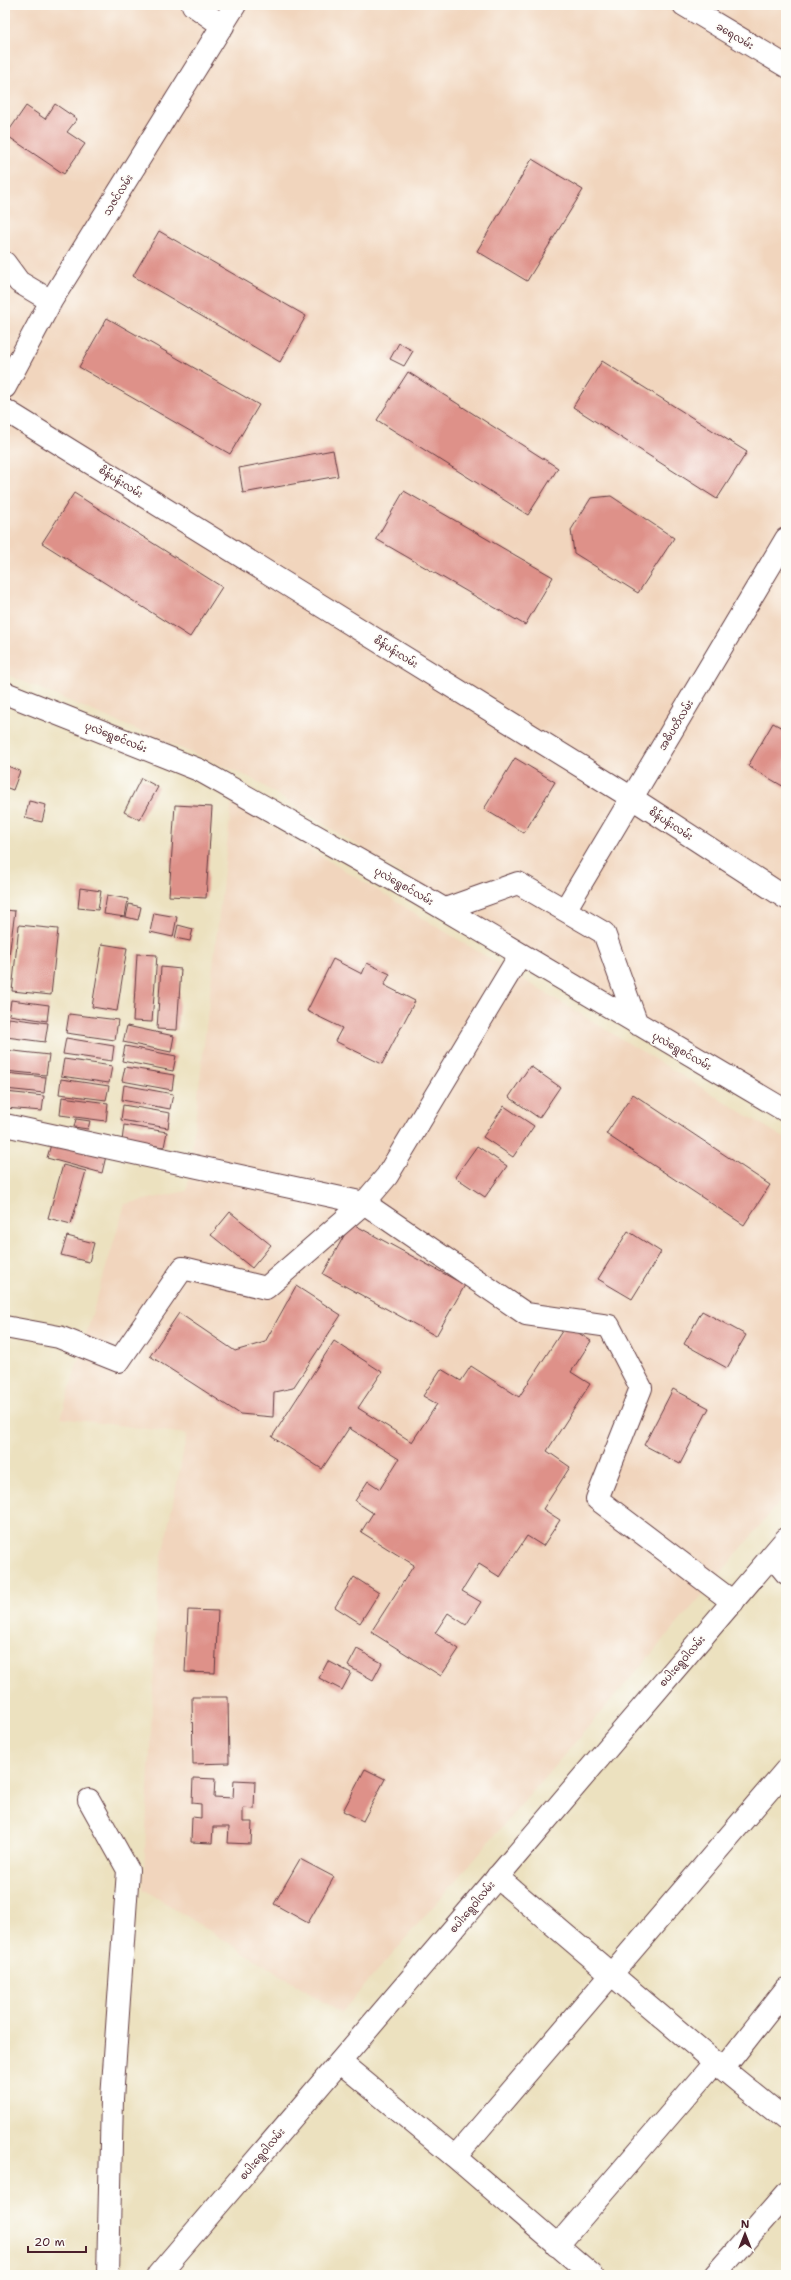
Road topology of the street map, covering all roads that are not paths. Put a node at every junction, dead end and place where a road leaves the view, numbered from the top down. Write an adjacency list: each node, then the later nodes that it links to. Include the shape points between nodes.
1 (193, 5): 4 (street)
2 (235, 5): 4 (street, သဇင်လမ်း)
3 (684, 5): 5 (street, ခရေလမ်း)
4 (223, 26): 7 (street, သဇင်လမ်း)
5 (786, 66)
6 (5, 263): 7 (street, via 19,282)
7 (51, 301): 8 (street, သဇင်လမ်း)
8 (5, 387)
9 (5, 410): 12 (street, စိန်ပန်းလမ်း)
10 (786, 539): 12 (street, အဓိပတိလမ်း)
11 (5, 693): 14 (street, ပုလဲရွေစင်လမ်း, via 199,770)
12 (632, 798): 13 (street, စိန်ပန်းလမ်း); 15 (street, အဓိပတိလမ်း)
13 (786, 898)
14 (445, 909): 15 (street, via 518,883); 16 (street, ပုလဲရွေစင်လမ်း)
15 (565, 910): 17 (street, via 604,933)
16 (520, 955): 17 (street, ပုလဲရွေစင်လမ်း); 20 (street, via 387,1176)
17 (637, 1024): 18 (street, ပုလဲရွေစင်လမ်း)
18 (786, 1111)
19 (5, 1125): 20 (street)
20 (364, 1203): 21 (street, via 266,1288 183,1268 119,1361 59,1337); 25 (street, via 526,1314 609,1326 642,1388 597,1499)
21 (5, 1327)
22 (786, 1539): 23 (street, စပါးရွေဝါလမ်း)
23 (772, 1556): 24 (street); 25 (street, စပါးရွေဝါလမ်း)
24 (786, 1573)
25 (733, 1602): 28 (street, စပါးရွေဝါလမ်း)
26 (786, 1770): 29 (street)
27 (89, 1800): 37 (street, via 128,1870 112,2099)
28 (497, 1877): 29 (street); 31 (street, စပါးရွေဝါလမ်း)
29 (612, 1974): 32 (street); 34 (street)
30 (786, 1989): 32 (street)
31 (340, 2062): 34 (street); 38 (street, စပါးရွေဝါလမ်း)
32 (719, 2066): 33 (street); 36 (street)
33 (786, 2120)
34 (455, 2157): 36 (street)
35 (786, 2194): 40 (street)
36 (557, 2246): 39 (street)
37 (108, 2275)
38 (158, 2275)
39 (592, 2275)
40 (715, 2275)

